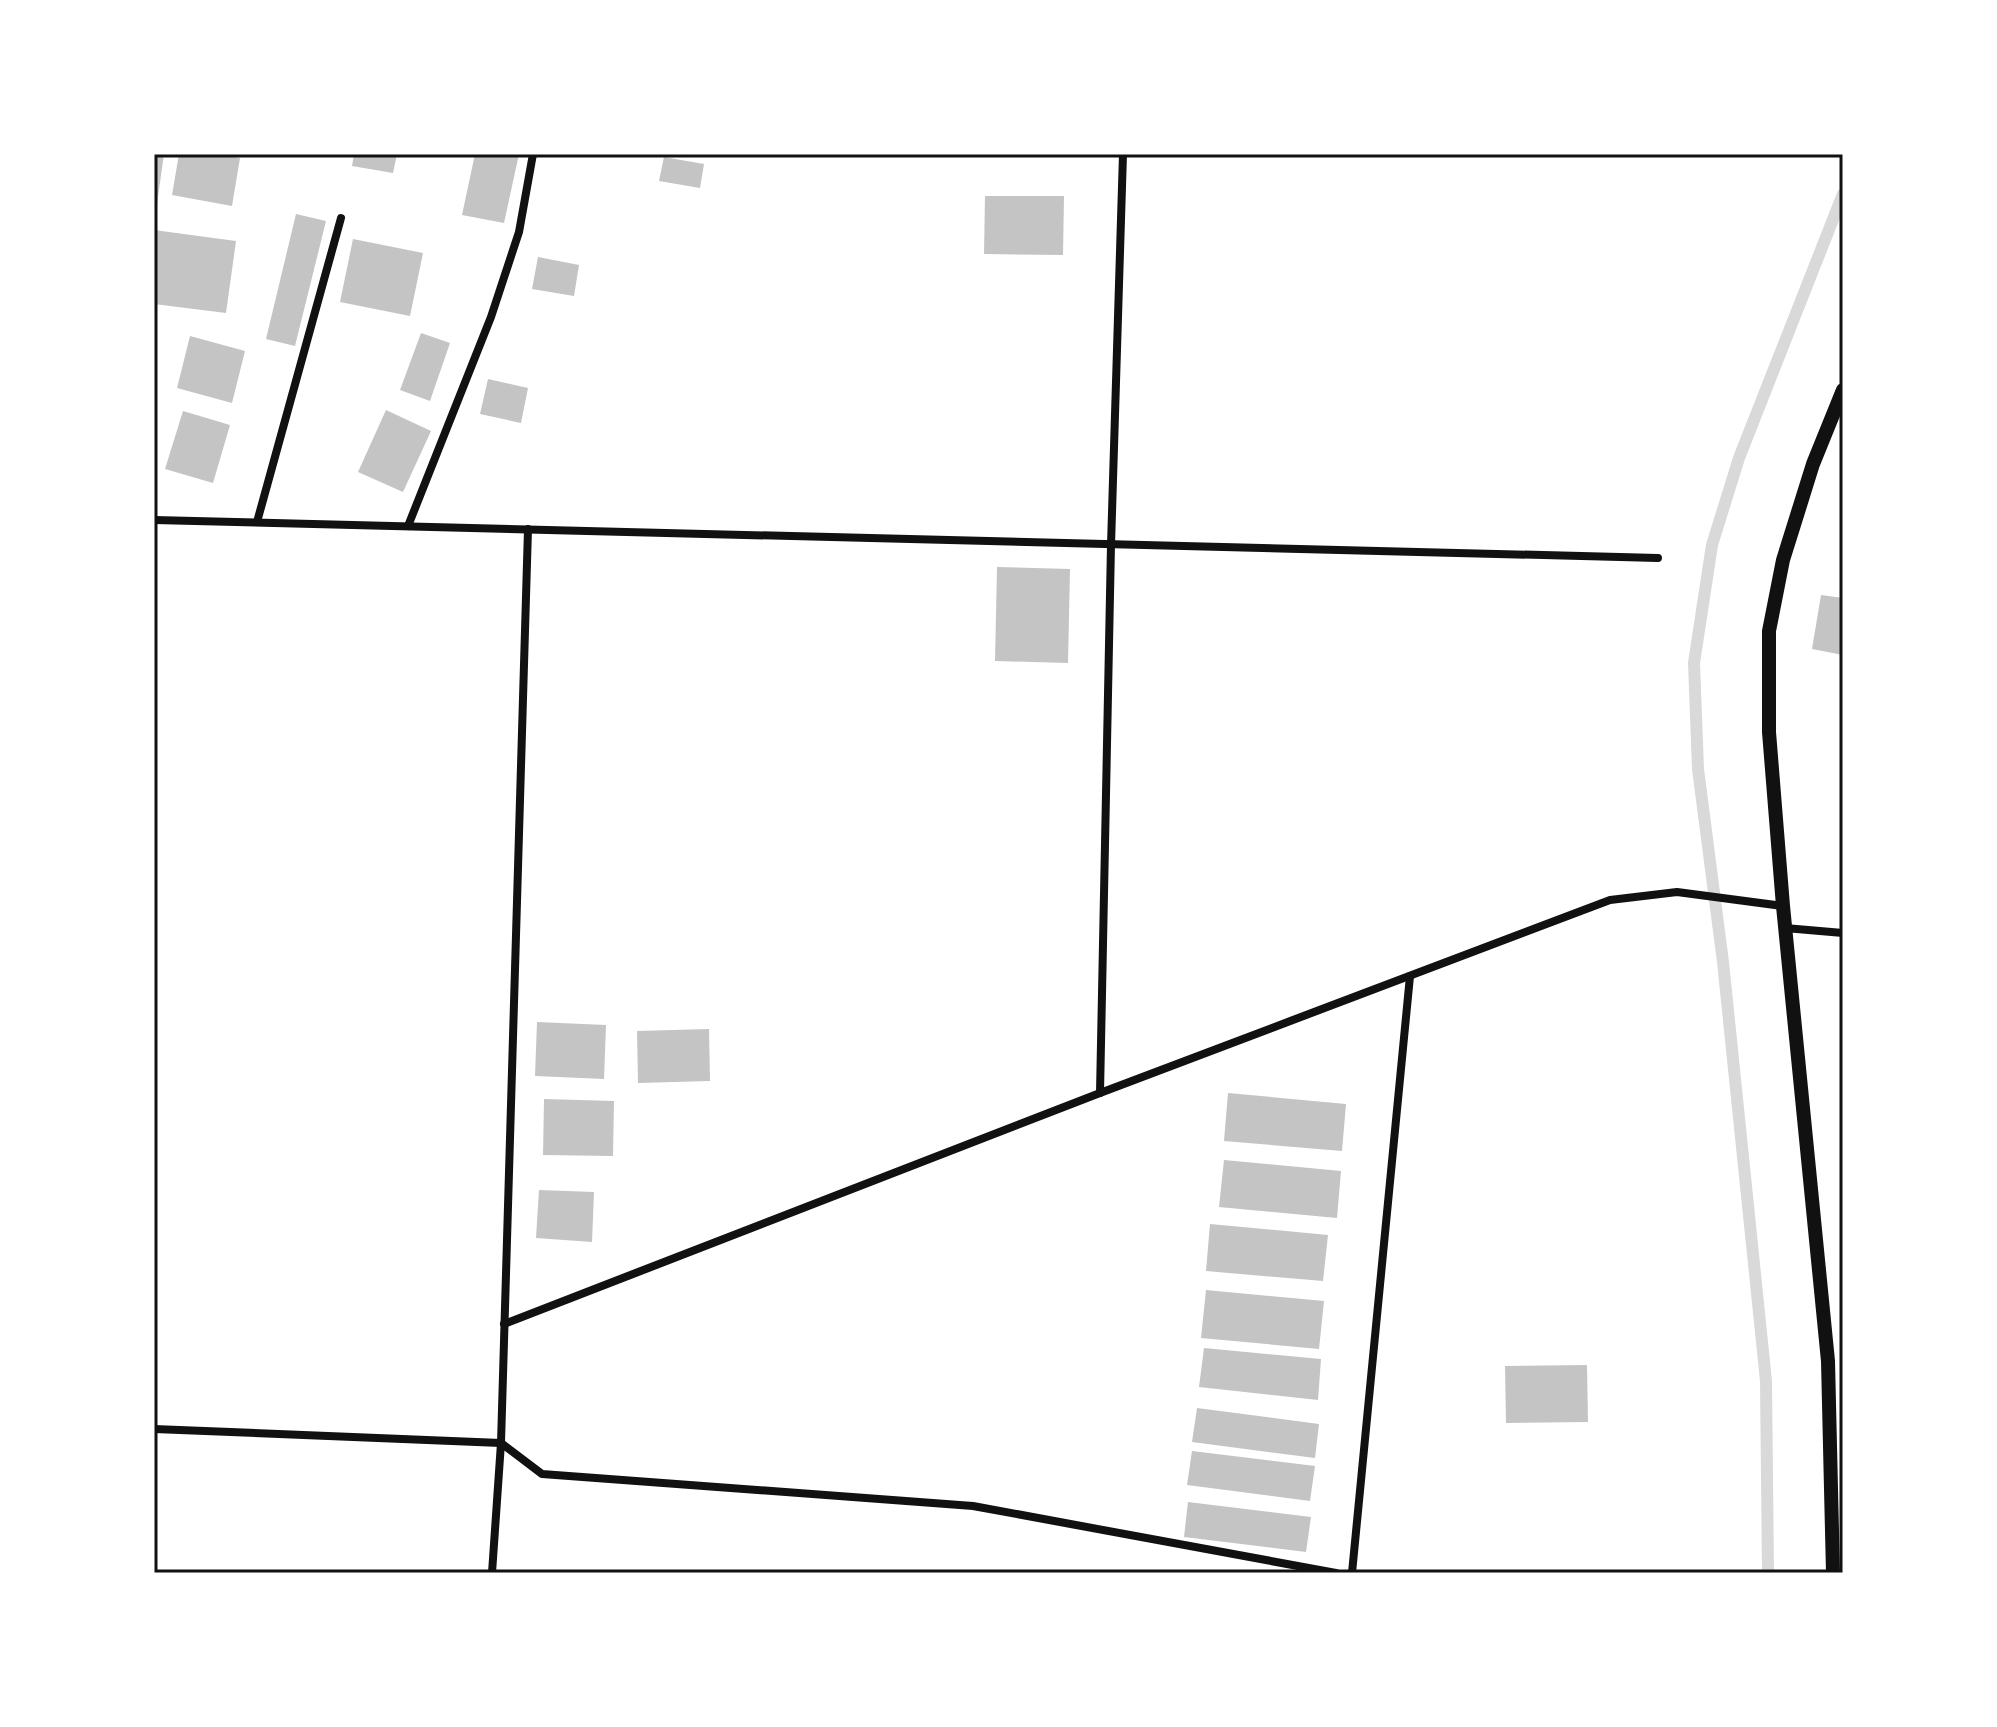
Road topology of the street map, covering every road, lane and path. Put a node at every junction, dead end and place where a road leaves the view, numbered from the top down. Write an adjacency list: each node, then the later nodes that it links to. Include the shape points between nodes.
1 (533, 154): 7 (street, via 519,232 491,317)
2 (1123, 154): 9 (street)
3 (341, 218): 6 (street)
4 (1843, 390): 11 (street, via 1783,560 1769,631 1769,732)
5 (154, 520): 6 (street)
6 (257, 522): 7 (street)
7 (408, 526): 8 (street)
8 (528, 529): 9 (street); 16 (street)
9 (1111, 545): 10 (street); 15 (street)
10 (1658, 558)
11 (1783, 906): 12 (street); 14 (street, via 1677,892 1610,900)
12 (1785, 928): 13 (street); 22 (street, via 1828,1361)
13 (1843, 933)
14 (1410, 976): 15 (street); 21 (street)
15 (1100, 1093): 16 (street)
16 (504, 1324): 18 (street)
17 (154, 1429): 18 (street)
18 (501, 1443): 19 (street); 20 (street, via 542,1474 973,1506)
19 (492, 1573)
20 (1336, 1573)
21 (1352, 1573)
22 (1833, 1573)

